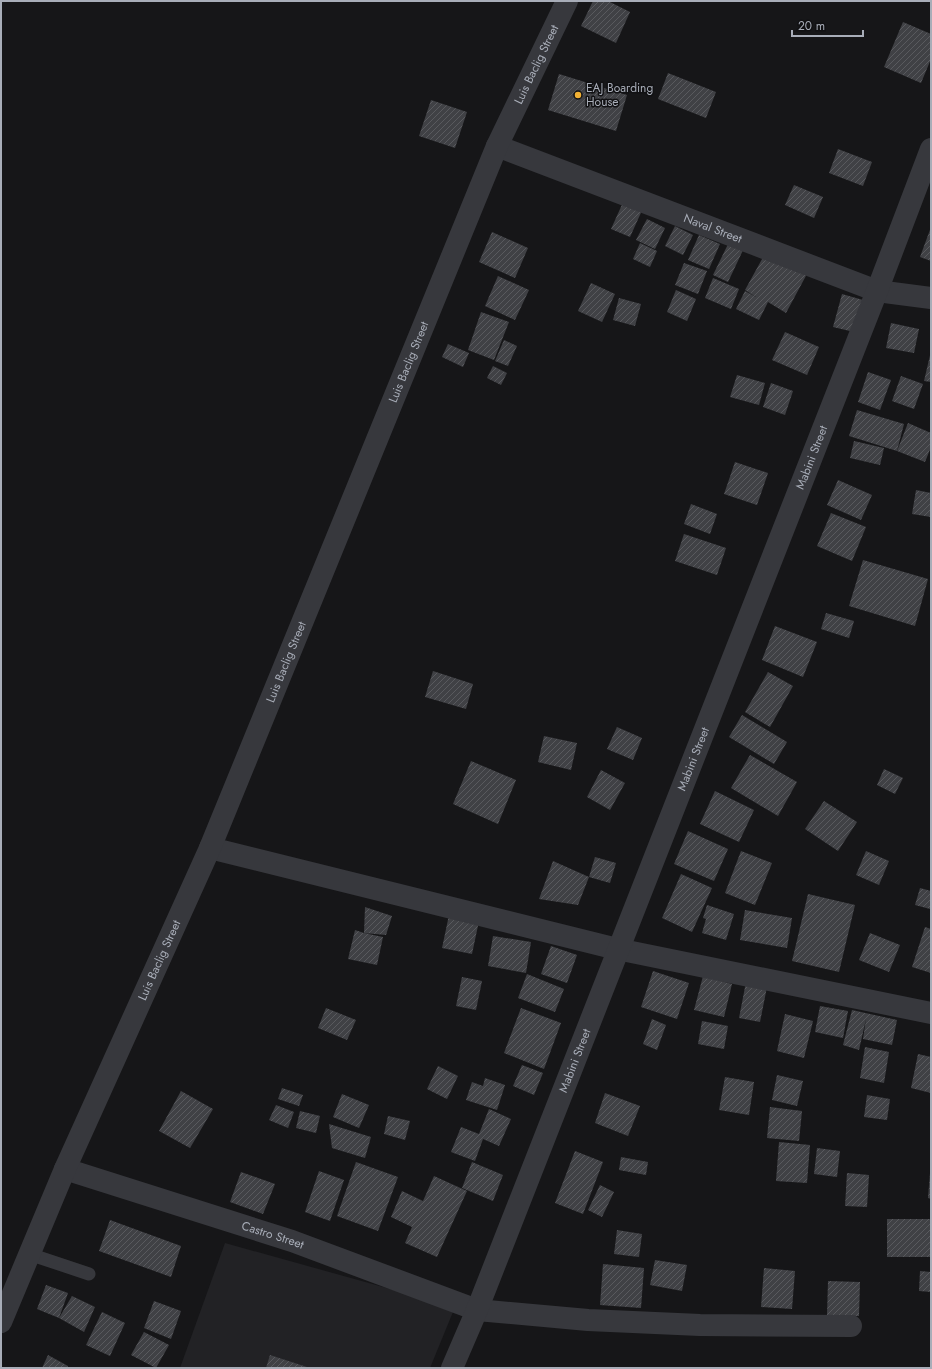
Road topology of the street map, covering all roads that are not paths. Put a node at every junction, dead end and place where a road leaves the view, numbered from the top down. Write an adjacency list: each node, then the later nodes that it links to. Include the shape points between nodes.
1 (567, 1): 2 (street, Luis Baclig Street)
2 (497, 146): 4 (street, Naval Street); 6 (street, Luis Baclig Street)
3 (931, 149): 4 (street, Mabini Street)
4 (878, 291): 5 (street, Naval Street); 7 (street, Mabini Street)
5 (931, 298)
6 (210, 848): 7 (street); 9 (street, Luis Baclig Street)
7 (618, 949): 8 (street); 12 (street, Mabini Street)
8 (931, 1013)
9 (65, 1169): 10 (street, Luis Baclig Street); 12 (street, Castro Street, via 292,1241)
10 (29, 1254): 11 (lane); 13 (street, Luis Baclig Street)
11 (89, 1274)
12 (477, 1310): 14 (street, Castro Street, via 588,1320 700,1325); 15 (street, Mabini Street)
13 (1, 1322)
14 (851, 1326)
15 (452, 1368)

